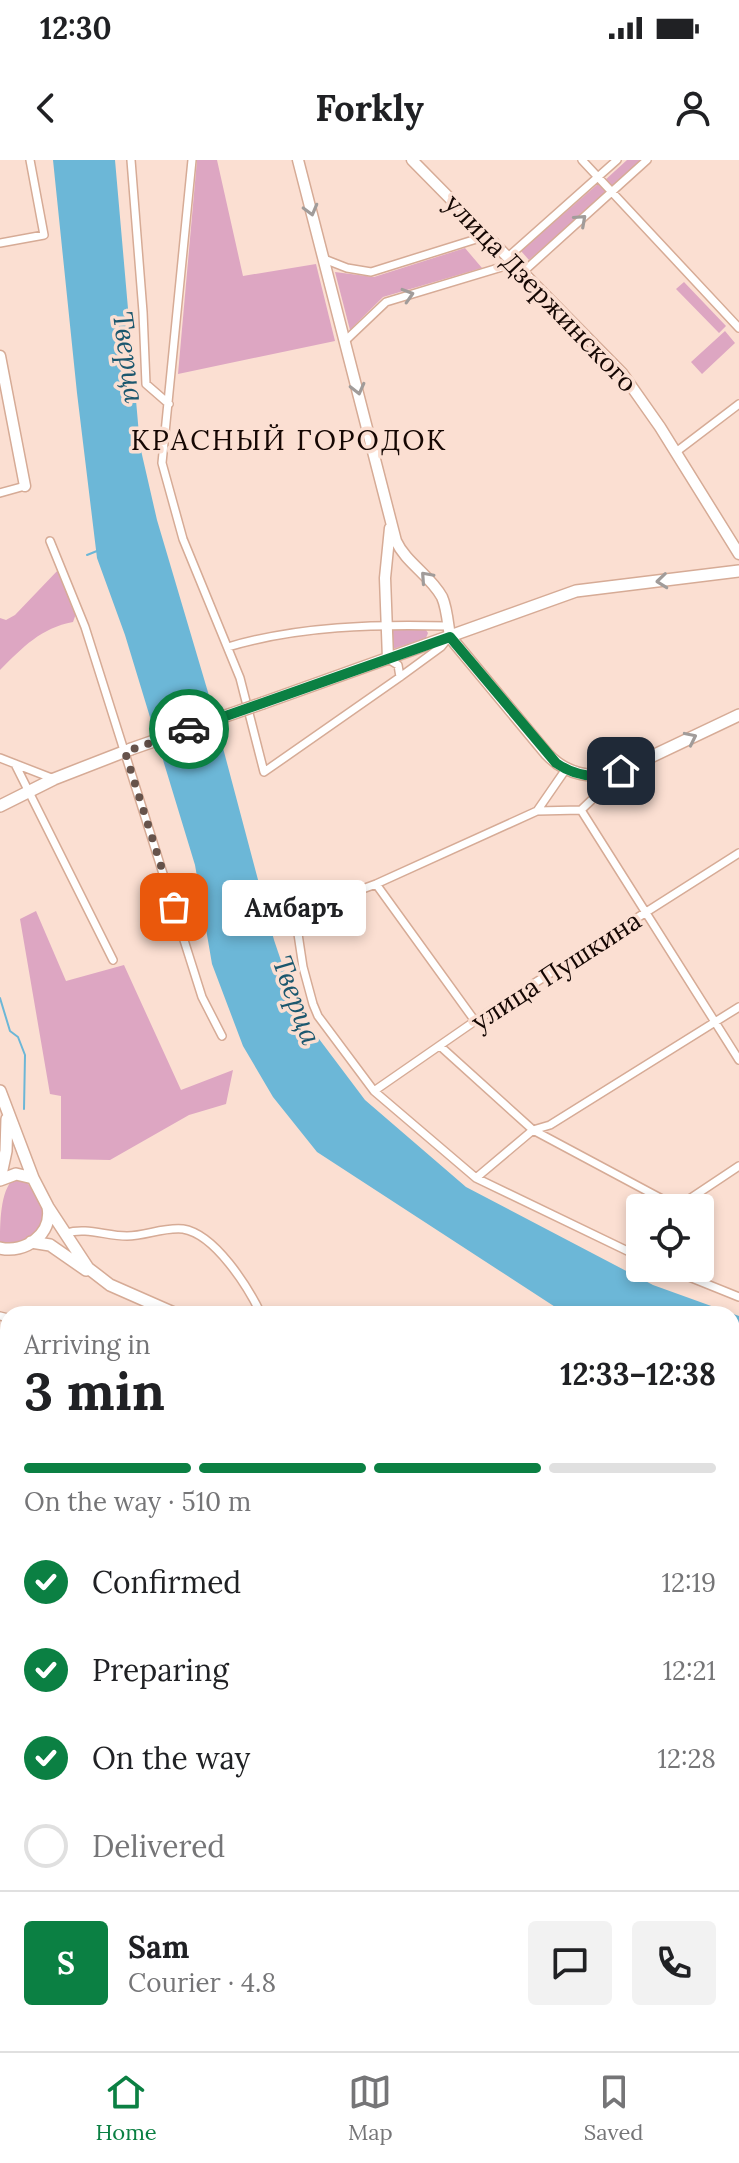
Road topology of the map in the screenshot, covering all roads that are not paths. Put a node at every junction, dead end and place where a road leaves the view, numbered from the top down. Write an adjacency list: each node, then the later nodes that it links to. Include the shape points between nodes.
1 (30, 160): 12 (street, via 44,235)
2 (131, 160): 18 (street, via 146,384)
3 (192, 160): 18 (street)
4 (298, 160): 13 (street, one-way to 13)
5 (412, 160): 11 (street, улица Дзержинского)
6 (582, 160): 9 (street)
7 (617, 160): 9 (street)
8 (647, 160): 10 (street)
9 (597, 177): 10 (street); 14 (street)
10 (611, 192): 14 (street, one-way to 10); 15 (street)
11 (486, 236): 13 (street, via 371,272); 14 (street, улица Дзержинского)
12 (0, 243)
13 (324, 259): 16 (street)
14 (515, 264): 16 (street, one-way to 14, via 386,302); 20 (street, улица Дзержинского, via 622,373)
15 (739, 328)
16 (346, 340): 23 (street, one-way to 23)
17 (0, 356): 21 (street)
18 (169, 404): 29 (street, via 160,464 183,539)
19 (739, 404): 20 (street)
20 (676, 452): 25 (street, улица Дзержинского)
21 (25, 486): 22 (street)
22 (0, 493)
23 (391, 522): 27 (street); 28 (street, one-way to 23, via 442,598 404,555)
24 (50, 541): 33 (street)
25 (739, 554)
26 (739, 571): 28 (main road, one-way to 28, via 580,590)
27 (385, 624): 28 (street); 29 (street, via 258,638); 30 (street)
28 (449, 631): 30 (main road); 31 (street, via 441,647); 36 (main road, via 547,754)
29 (228, 647): 31 (street, via 264,772)
30 (388, 659): 31 (street, via 398,665); 33 (main road, bridge)
31 (400, 677)
32 (739, 715): 37 (main road, one-way to 32)
33 (128, 750): 38 (main road); 50 (street, via 202,997)
34 (0, 758): 35 (street)
35 (15, 764): 38 (street); 39 (street)
36 (566, 769): 37 (main road); 42 (street)
37 (607, 775): 41 (street, via 599,793)
38 (54, 779): 39 (main road)
39 (29, 790): 40 (main road); 46 (street)
40 (0, 806)
41 (581, 810): 42 (street); 45 (street)
42 (537, 811): 44 (street)
43 (739, 853): 45 (street, улица Пушкина)
44 (376, 884): 48 (street); 53 (street, via 295,914 305,977 318,1016)
45 (646, 913): 48 (street, улица Пушкина); 49 (street)
46 (113, 960)
47 (739, 1007): 49 (street)
48 (475, 1021): 51 (street, улица Пушкина)
49 (715, 1022): 52 (street); 55 (street, via 550,1125)
50 (222, 1036)
51 (440, 1046): 53 (street, улица Пушкина); 55 (street)
52 (739, 1060)
53 (374, 1091): 58 (street)
54 (1, 1095): 57 (main road); 59 (main road, via 7,1136)
55 (533, 1130): 58 (street); 60 (street)
56 (739, 1166): 61 (street)
57 (33, 1178): 59 (main road, via 16,1174); 62 (main road)
58 (476, 1178): 67 (street)
59 (0, 1179)
60 (652, 1194)
61 (696, 1194)
62 (48, 1207): 63 (main road); 64 (main road, via 46,1228)
63 (66, 1233): 69 (main road); 73 (street, via 136,1236 186,1230 230,1264)
64 (31, 1242): 66 (main road); 69 (main road, via 50,1245)
65 (0, 1248): 66 (main road)
66 (15, 1248): 68 (street)
67 (626, 1251)
68 (0, 1257)
69 (99, 1278): 72 (main road)
70 (702, 1282): 71 (street)
71 (739, 1297)
72 (159, 1306)
73 (256, 1306)

